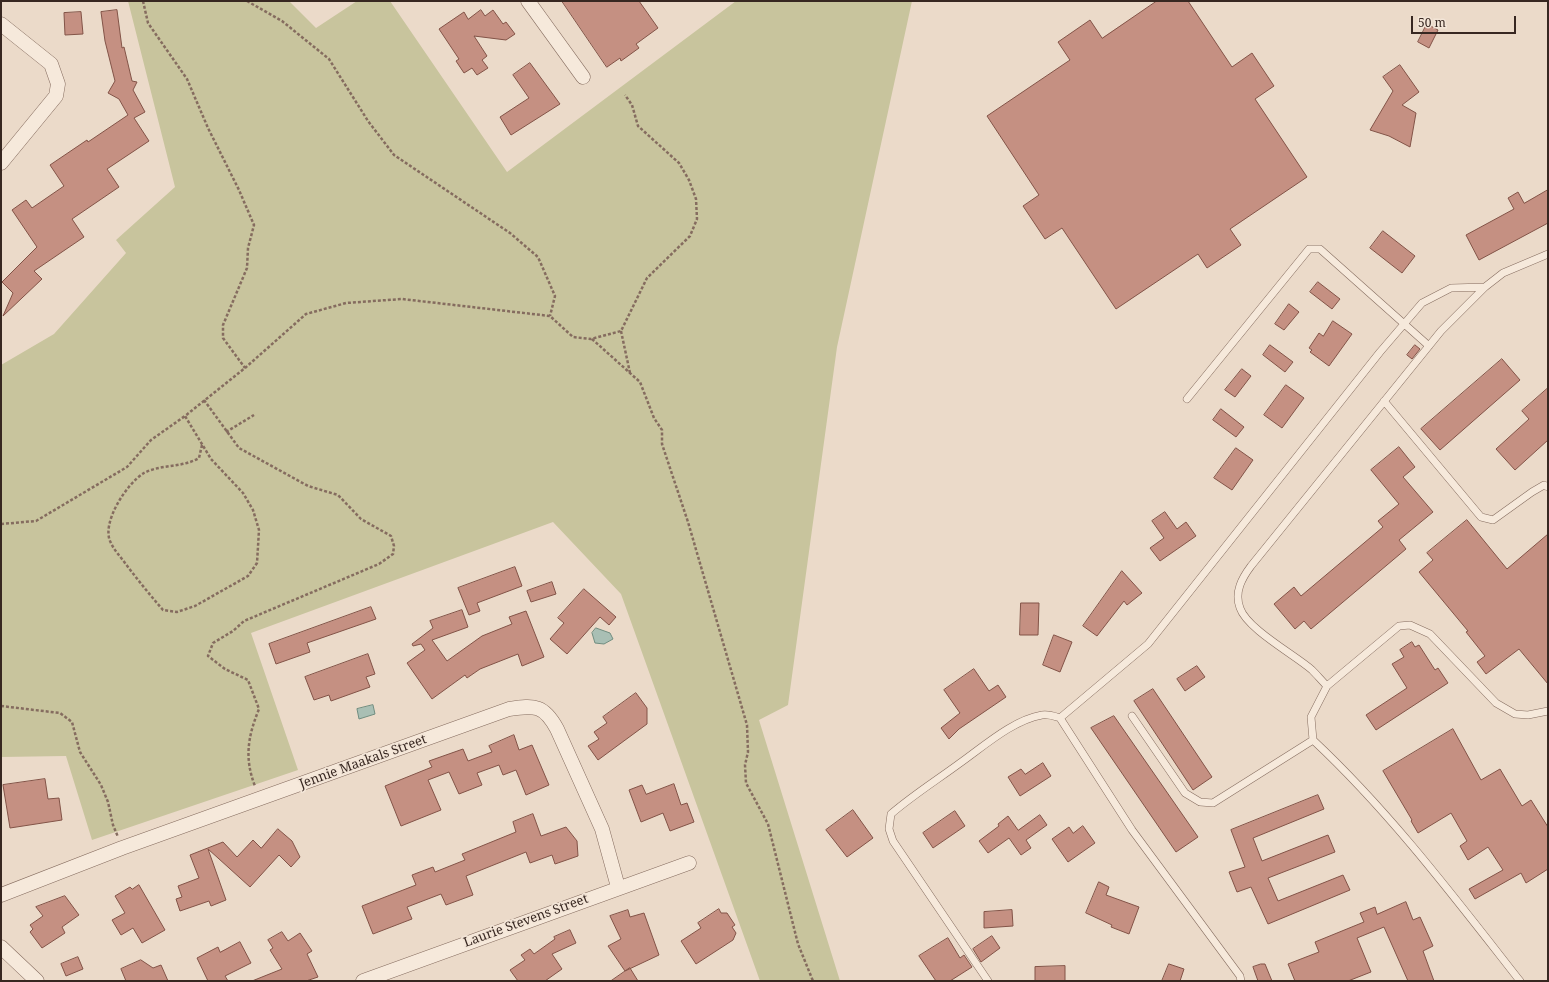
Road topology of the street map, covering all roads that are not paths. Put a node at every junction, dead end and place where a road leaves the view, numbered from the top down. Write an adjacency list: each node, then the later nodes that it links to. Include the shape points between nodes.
1 (528, 1): 3 (street)
2 (1, 24): 4 (street, via 51,64 58,84 56,96)
3 (583, 77)
4 (1, 164)
5 (1548, 254): 6 (lane, via 1503,273)
6 (1485, 286): 7 (lane, via 1451,288 1422,303); 8 (lane)
7 (1404, 324): 8 (lane); 9 (lane, via 1320,249 1309,249); 15 (lane, via 1148,644)
8 (1429, 346): 10 (lane)
9 (1187, 398)
10 (1384, 401): 11 (lane, via 1481,517 1493,520 1532,492 1544,485); 12 (lane, via 1251,566 1242,579 1238,593 1240,608 1248,621 1311,669)
11 (1548, 486)
12 (1327, 686): 13 (lane, via 1399,626 1410,625 1430,634 1496,703 1515,714 1528,715); 16 (lane, via 1311,717)
13 (1548, 711)
14 (1132, 716): 16 (lane, via 1185,793 1200,802 1213,803)
15 (1060, 718): 23 (lane, via 1049,714 1041,715 996,737 914,794 891,814 889,829 893,841); 24 (lane, via 1132,830 1240,976)
16 (1314, 740): 25 (lane, via 1350,774 1453,894)
17 (689, 863): 18 (street, Laurie Stevens Street)
18 (618, 887): 19 (street, Jennie Maakals Street, via 602,829 569,752 544,709 528,706 509,709 122,848); 22 (street, Laurie Stevens Street)
19 (1, 895)
20 (1, 947): 21 (street)
21 (37, 981)
22 (363, 981)
23 (988, 981)
24 (1241, 981)
25 (1520, 981)

